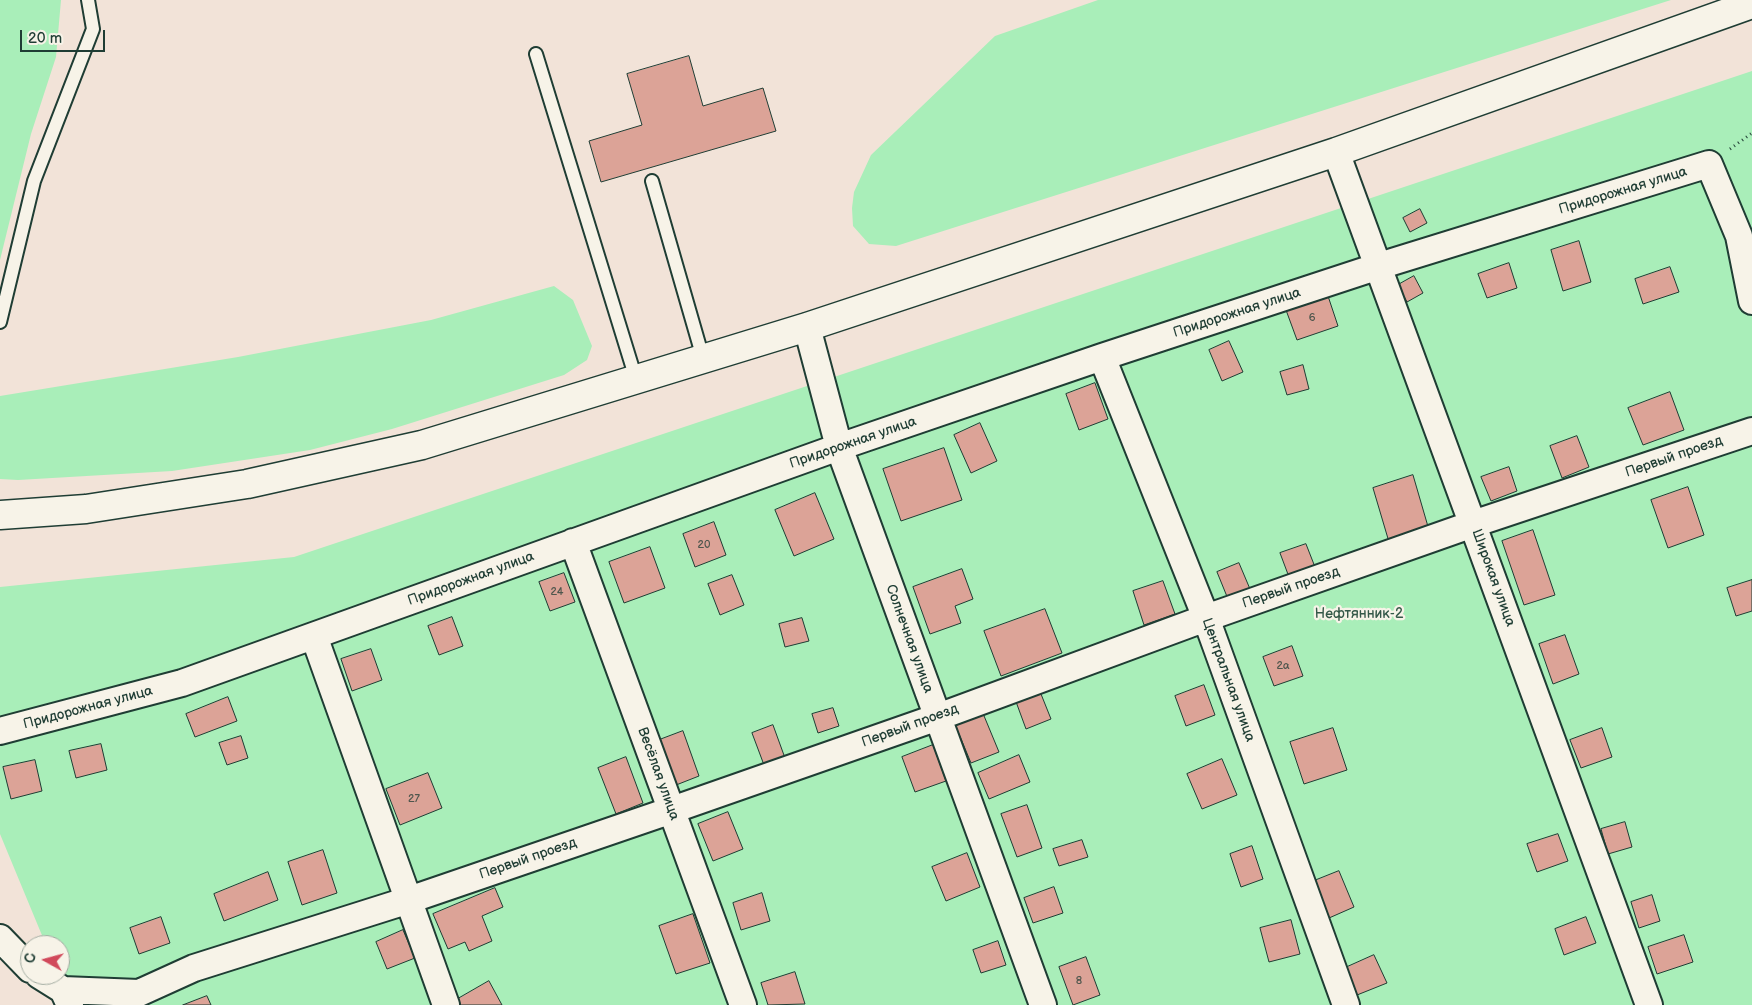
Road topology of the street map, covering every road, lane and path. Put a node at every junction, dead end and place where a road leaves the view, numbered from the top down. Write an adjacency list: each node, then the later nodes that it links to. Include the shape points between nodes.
1 (88, 0): 8 (lane, via 93,29 34,181)
2 (1752, 4): 4 (street)
3 (536, 54): 12 (lane)
4 (1336, 152): 6 (street, Широкая улица); 9 (street)
5 (652, 181): 11 (lane)
6 (1379, 266): 7 (street, Придорожная улица, via 1709,164 1739,236); 10 (street, Придорожная улица); 16 (street, Широкая улица)
7 (1752, 301)
8 (0, 322)
9 (807, 327): 11 (street); 14 (street, Солнечная улица)
10 (1102, 357): 14 (street, Придорожная улица); 18 (street, Центральная улица)
11 (703, 358): 12 (street)
12 (636, 379): 15 (street, via 422,444 247,484 86,510)
13 (1752, 431): 16 (street, Первый проезд)
14 (839, 447): 17 (street, Придорожная улица); 20 (street, Солнечная улица)
15 (0, 515)
16 (1473, 524): 18 (street, Первый проезд); 32 (street, Широкая улица)
17 (573, 542): 19 (street, Придорожная улица); 22 (street, Весёлая улица)
18 (1206, 618): 20 (street, Первый проезд); 31 (street, Центральная улица)
19 (314, 636): 21 (street, Придорожная улица, via 182,683); 23 (street)
20 (938, 717): 22 (street, Первый проезд); 30 (street, Солнечная улица)
21 (0, 731)
22 (672, 810): 23 (street, Первый проезд); 29 (street, Весёлая улица)
23 (409, 900): 27 (street, Первый проезд, via 194,968 139,992); 28 (street)
24 (0, 938): 25 (street)
25 (20, 959)
26 (51, 985): 27 (street)
27 (67, 998)
28 (446, 1005)
29 (743, 1005)
30 (1044, 1005)
31 (1346, 1005)
32 (1649, 1005)

